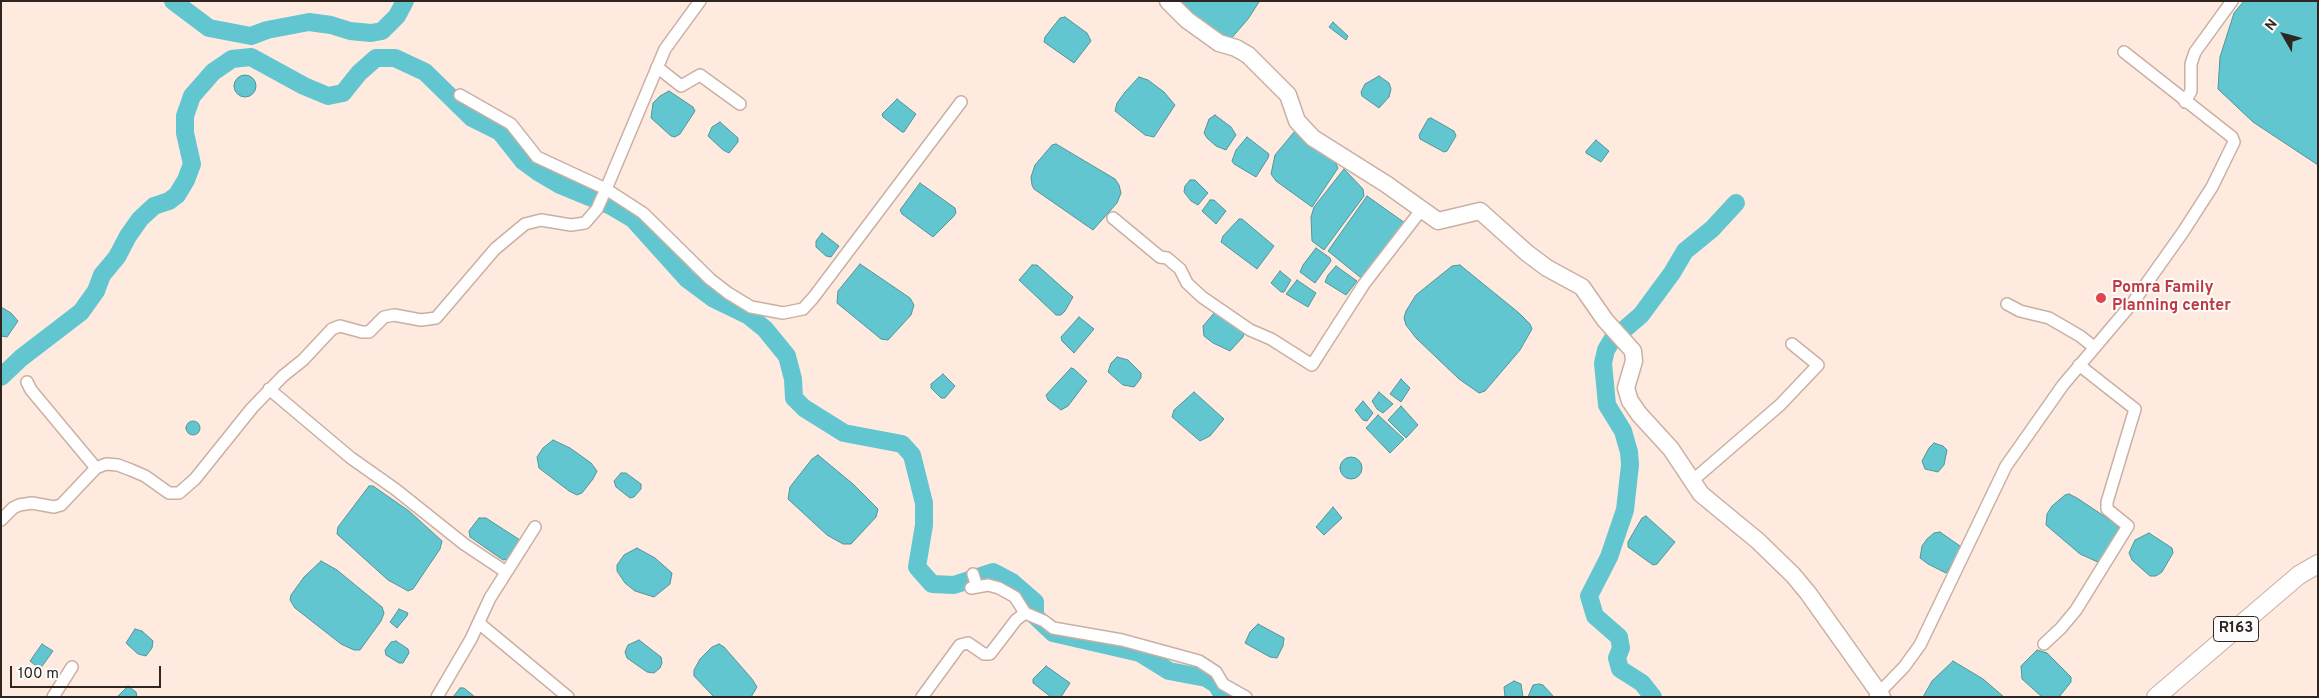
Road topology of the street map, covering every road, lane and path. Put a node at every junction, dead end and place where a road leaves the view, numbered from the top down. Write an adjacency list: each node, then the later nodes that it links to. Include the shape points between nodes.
1 (700, 1): 5 (street)
2 (1168, 1): 11 (street, via 1219,43 1248,55 1288,95 1297,121 1313,138)
3 (2232, 1): 8 (street, via 2195,52 2191,64 2191,91)
4 (2124, 52): 8 (street)
5 (657, 67): 9 (street, via 680,86 700,75); 10 (street)
6 (460, 95): 10 (street, via 511,124 537,157)
7 (961, 102): 10 (street, via 802,309 784,313 751,307 710,280 643,213)
8 (2185, 102): 15 (street, via 2234,142 2212,187 2183,232 2134,301)
9 (740, 104)
10 (605, 192): 18 (street, via 590,219 580,225 532,220 518,228 490,255 436,318 422,320 394,315 384,318 369,332 340,326 332,329)
11 (1422, 209): 12 (street, via 1364,284 1312,365 1271,338 1250,330 1202,297 1168,258 1160,257); 20 (street, via 1435,220 1443,222 1477,210 1484,213 1547,268 1582,286 1634,356 1627,396 1671,449)
12 (1113, 218)
13 (2007, 304): 15 (street, via 2020,311 2049,318)
14 (1792, 344): 20 (street, via 1818,366 1780,405)
15 (2094, 347): 16 (street)
16 (2079, 365): 28 (street, via 2136,409 2107,502 2107,508 2128,526 2076,610); 30 (street, via 2001,476 1920,645)
17 (27, 382): 19 (street)
18 (269, 389): 19 (street, via 179,494 169,493 145,476 118,464); 24 (street, via 351,458)
19 (96, 468): 21 (street, via 62,505 26,503 13,508)
20 (1692, 481): 30 (street, via 1701,494 1793,575)
21 (1, 520)
22 (535, 528): 24 (street)
23 (2318, 564): 36 (main road, R163, via 2299,575)
24 (506, 572): 27 (street, via 490,598)
25 (974, 583): 26 (street, via 999,588 1015,598)
26 (1025, 613): 34 (street, via 990,654 984,654 968,643 960,645); 35 (street, via 1053,628 1107,644 1199,661 1216,672 1224,684)
27 (480, 624): 32 (street); 33 (street)
28 (2044, 644)
29 (72, 667): 31 (street)
30 (1879, 695)
31 (53, 697)
32 (437, 697)
33 (568, 697)
34 (922, 697)
35 (1246, 697)
36 (2156, 697)

